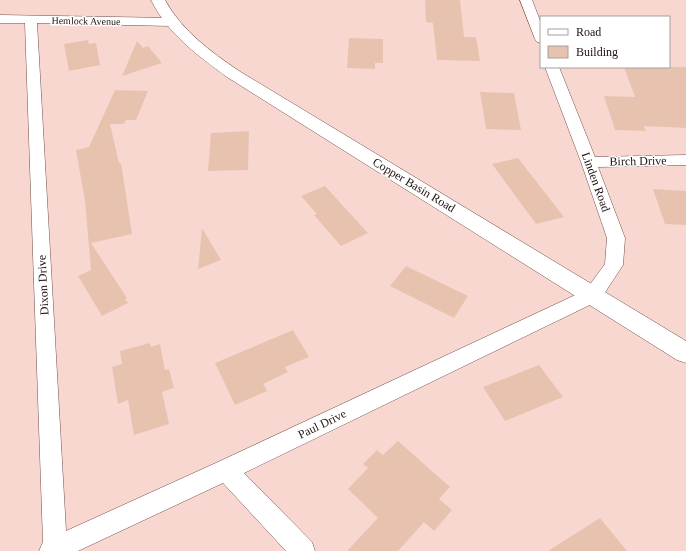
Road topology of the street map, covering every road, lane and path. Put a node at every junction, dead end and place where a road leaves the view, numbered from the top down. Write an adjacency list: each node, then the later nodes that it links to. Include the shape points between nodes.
1 (158, 0): 5 (street, Copper Basin Road)
2 (526, 0): 6 (street)
3 (0, 19): 4 (street, Hemlock Avenue)
4 (31, 20): 5 (street, Hemlock Avenue); 13 (street, Dixon Drive)
5 (171, 22): 10 (street, Copper Basin Road, via 196,47 233,74)
6 (540, 36)
7 (552, 68): 9 (street, Linden Road)
8 (686, 160): 9 (street, Birch Drive)
9 (589, 162): 10 (street, Linden Road, via 616,238 614,265)
10 (592, 295): 11 (street, Copper Basin Road); 12 (street, Paul Drive)
11 (686, 352)
12 (226, 470): 13 (street, Paul Drive); 14 (street)
13 (53, 550)
14 (303, 551)

